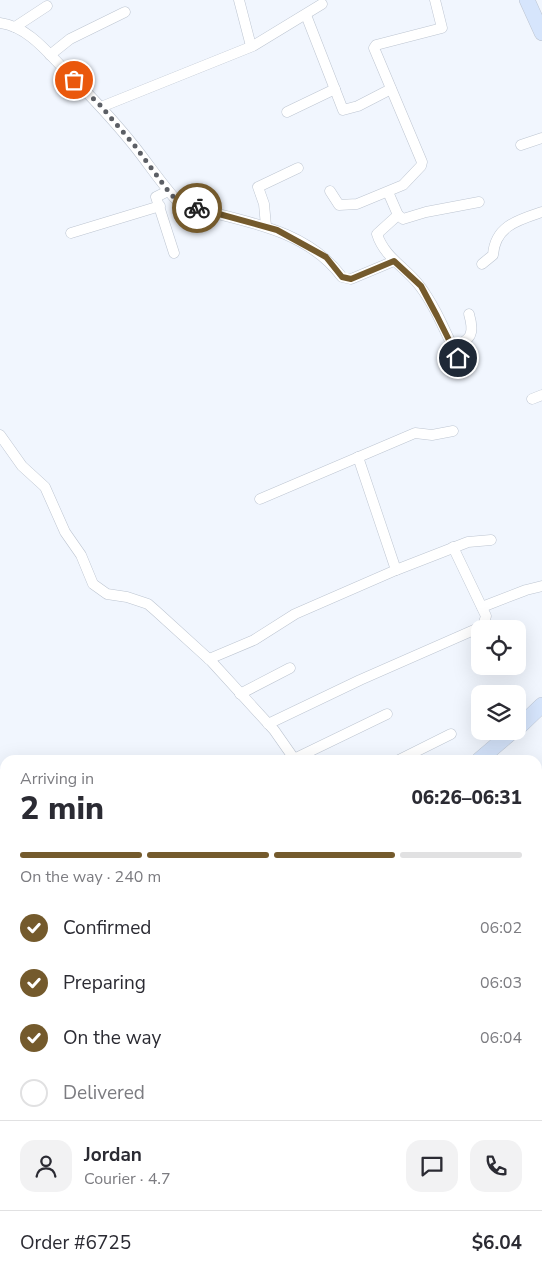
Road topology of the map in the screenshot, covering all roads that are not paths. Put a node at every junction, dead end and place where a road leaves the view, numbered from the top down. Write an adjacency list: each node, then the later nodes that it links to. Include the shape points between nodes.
1 (239, 0): 11 (street)
2 (435, 0): 14 (street, via 442,28 374,48)
3 (527, 0): 10 (street)
4 (322, 4): 7 (street)
5 (47, 6): 9 (street)
6 (125, 12): 12 (street, via 70,39)
7 (306, 15): 11 (street); 13 (street)
8 (0, 23): 9 (street)
9 (15, 27): 12 (street)
10 (542, 33)
11 (252, 46): 15 (street)
12 (50, 55): 15 (street)
13 (335, 89): 14 (street, via 343,110 347,110); 16 (street)
14 (390, 89): 22 (street, via 422,162 407,182)
15 (101, 107): 20 (street)
16 (287, 112)
17 (542, 138): 18 (street)
18 (521, 145)
19 (298, 168): 27 (street, via 258,187)
20 (168, 191): 24 (street, via 156,196); 27 (street, via 180,204)
21 (330, 191): 22 (street, via 338,205 357,204)
22 (388, 192): 26 (street)
23 (479, 202): 26 (street, via 402,219)
24 (160, 206): 28 (street); 29 (street)
25 (542, 212): 31 (street, via 519,220 504,230 496,240 493,255)
26 (398, 215): 30 (street, via 377,234)
27 (266, 226): 30 (street, via 326,257 346,279)
28 (71, 233)
29 (174, 252)
30 (394, 261): 33 (street, via 421,286)
31 (482, 264)
32 (469, 314): 33 (street, via 472,333 468,340)
33 (453, 348): 34 (street)
34 (458, 358)
35 (542, 395): 36 (street)
36 (532, 399)
37 (453, 431): 39 (street, via 432,435 415,433)
38 (0, 435): 46 (street, via 22,466 45,487 93,584 106,594 148,604)
39 (358, 457): 40 (street); 43 (street)
40 (260, 499)
41 (491, 540): 42 (street)
42 (453, 547): 43 (street); 45 (street)
43 (396, 570): 46 (street, via 295,614 254,640)
44 (542, 586): 45 (street)
45 (482, 607): 52 (street, via 486,616 483,626)
46 (209, 659): 48 (street)
47 (290, 668): 48 (street)
48 (240, 694): 52 (street)
49 (542, 705): 51 (street)
50 (387, 714): 56 (street)
51 (526, 720)
52 (268, 724): 55 (street)
53 (451, 734): 57 (street)
54 (502, 740): 58 (street)
55 (291, 755)
56 (305, 755)
57 (409, 755)
58 (485, 755)

